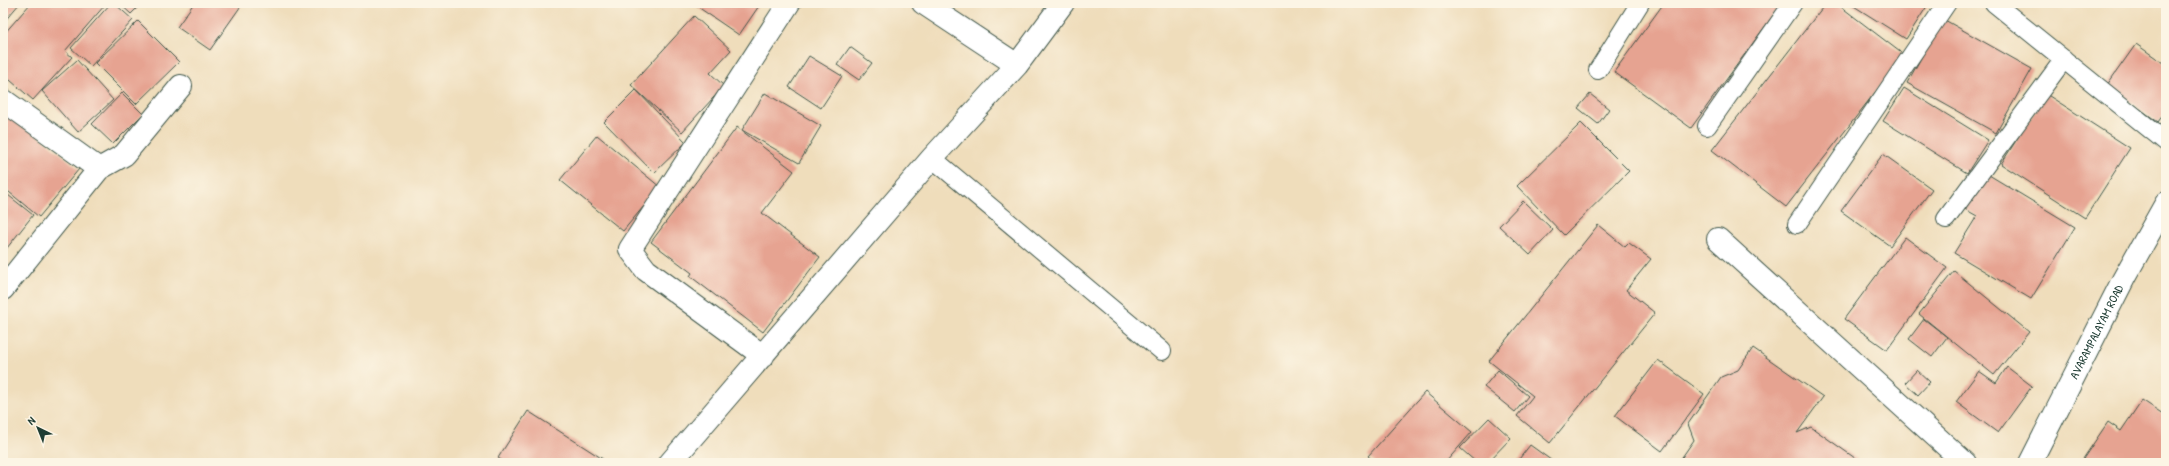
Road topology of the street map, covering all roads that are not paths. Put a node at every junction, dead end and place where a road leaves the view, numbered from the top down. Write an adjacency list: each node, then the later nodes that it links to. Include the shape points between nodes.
1 (789, 3): 23 (street, via 630,249 646,270)
2 (923, 3): 9 (street)
3 (1063, 3): 9 (street)
4 (1640, 3): 10 (lane)
5 (1793, 3): 13 (lane)
6 (1946, 3): 19 (lane)
7 (1994, 3): 8 (lane)
8 (2064, 59): 14 (lane); 18 (lane)
9 (1017, 65): 15 (street)
10 (1598, 70)
11 (181, 86): 16 (street, via 124,155)
12 (3, 100): 16 (street)
13 (1707, 126)
14 (2166, 142)
15 (932, 158): 22 (lane); 23 (street)
16 (99, 169): 21 (street)
17 (2166, 203): 26 (street, AVARAMPALAYAM ROAD, via 2124,278)
18 (1946, 219)
19 (1797, 224)
20 (1718, 239): 25 (street)
21 (3, 289)
22 (1162, 351)
23 (763, 356): 24 (street)
24 (670, 463)
25 (1965, 463)
26 (2030, 463)

